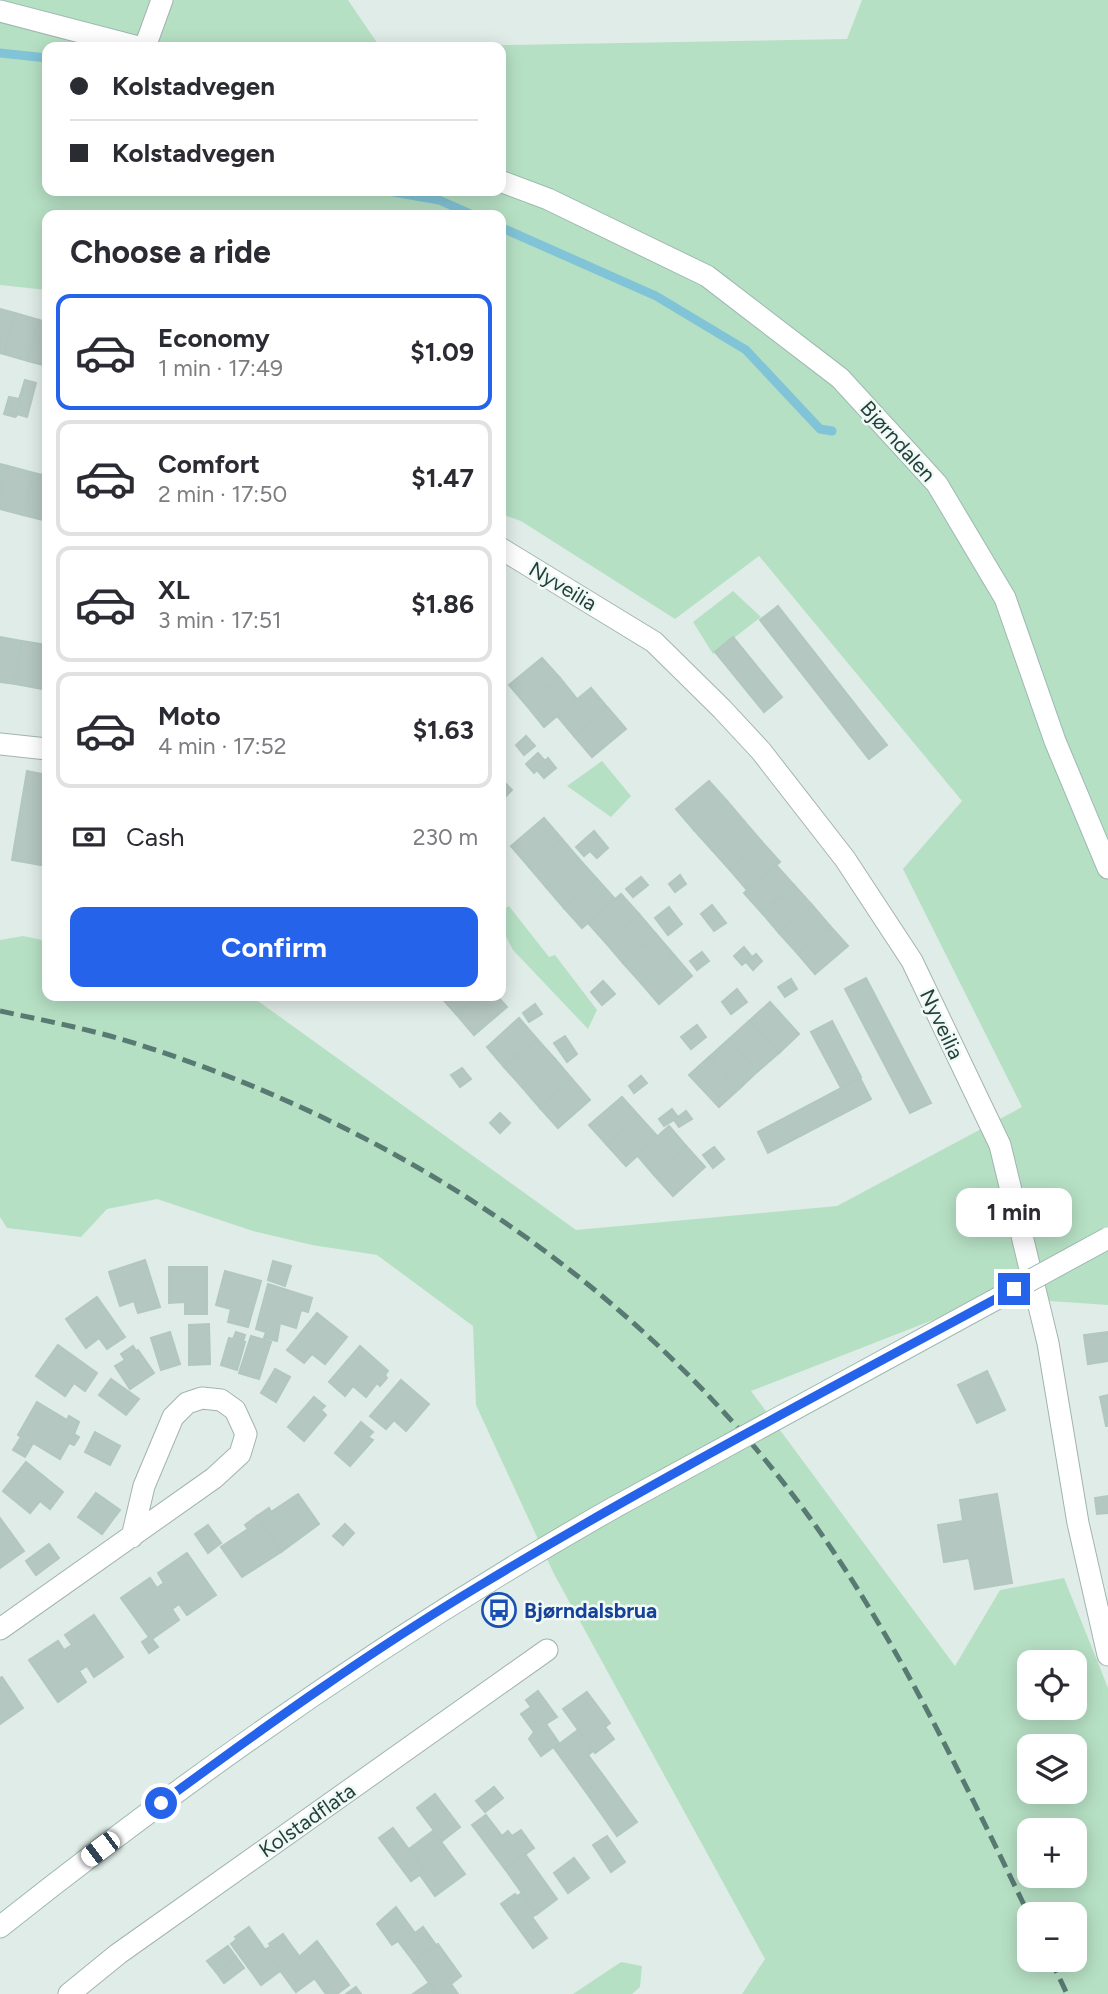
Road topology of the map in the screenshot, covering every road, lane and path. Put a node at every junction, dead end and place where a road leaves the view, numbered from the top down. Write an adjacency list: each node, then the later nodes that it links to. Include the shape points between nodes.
1 (162, 0): 4 (street)
2 (0, 11): 3 (street)
3 (119, 42)
4 (147, 42)
5 (506, 183): 9 (street, Bjørndalen, via 707,276 840,378 937,484 1005,598 1055,741)
6 (506, 554): 14 (street, Nyveilia, via 654,642 722,709 761,751 845,859 912,961 1000,1145 1048,1343 1078,1523)
7 (0, 744): 8 (street)
8 (42, 748)
9 (1108, 868)
10 (1108, 1238): 15 (street, bridge, via 477,1587 222,1758)
11 (132, 1537): 11 (street, via 240,1454 246,1434 235,1410 221,1400 202,1398 187,1403 173,1417 144,1486); 12 (street)
12 (0, 1629)
13 (547, 1650): 16 (street, Kolstadflata, via 118,1954)
14 (1108, 1656)
15 (0, 1927)
16 (69, 1994)

